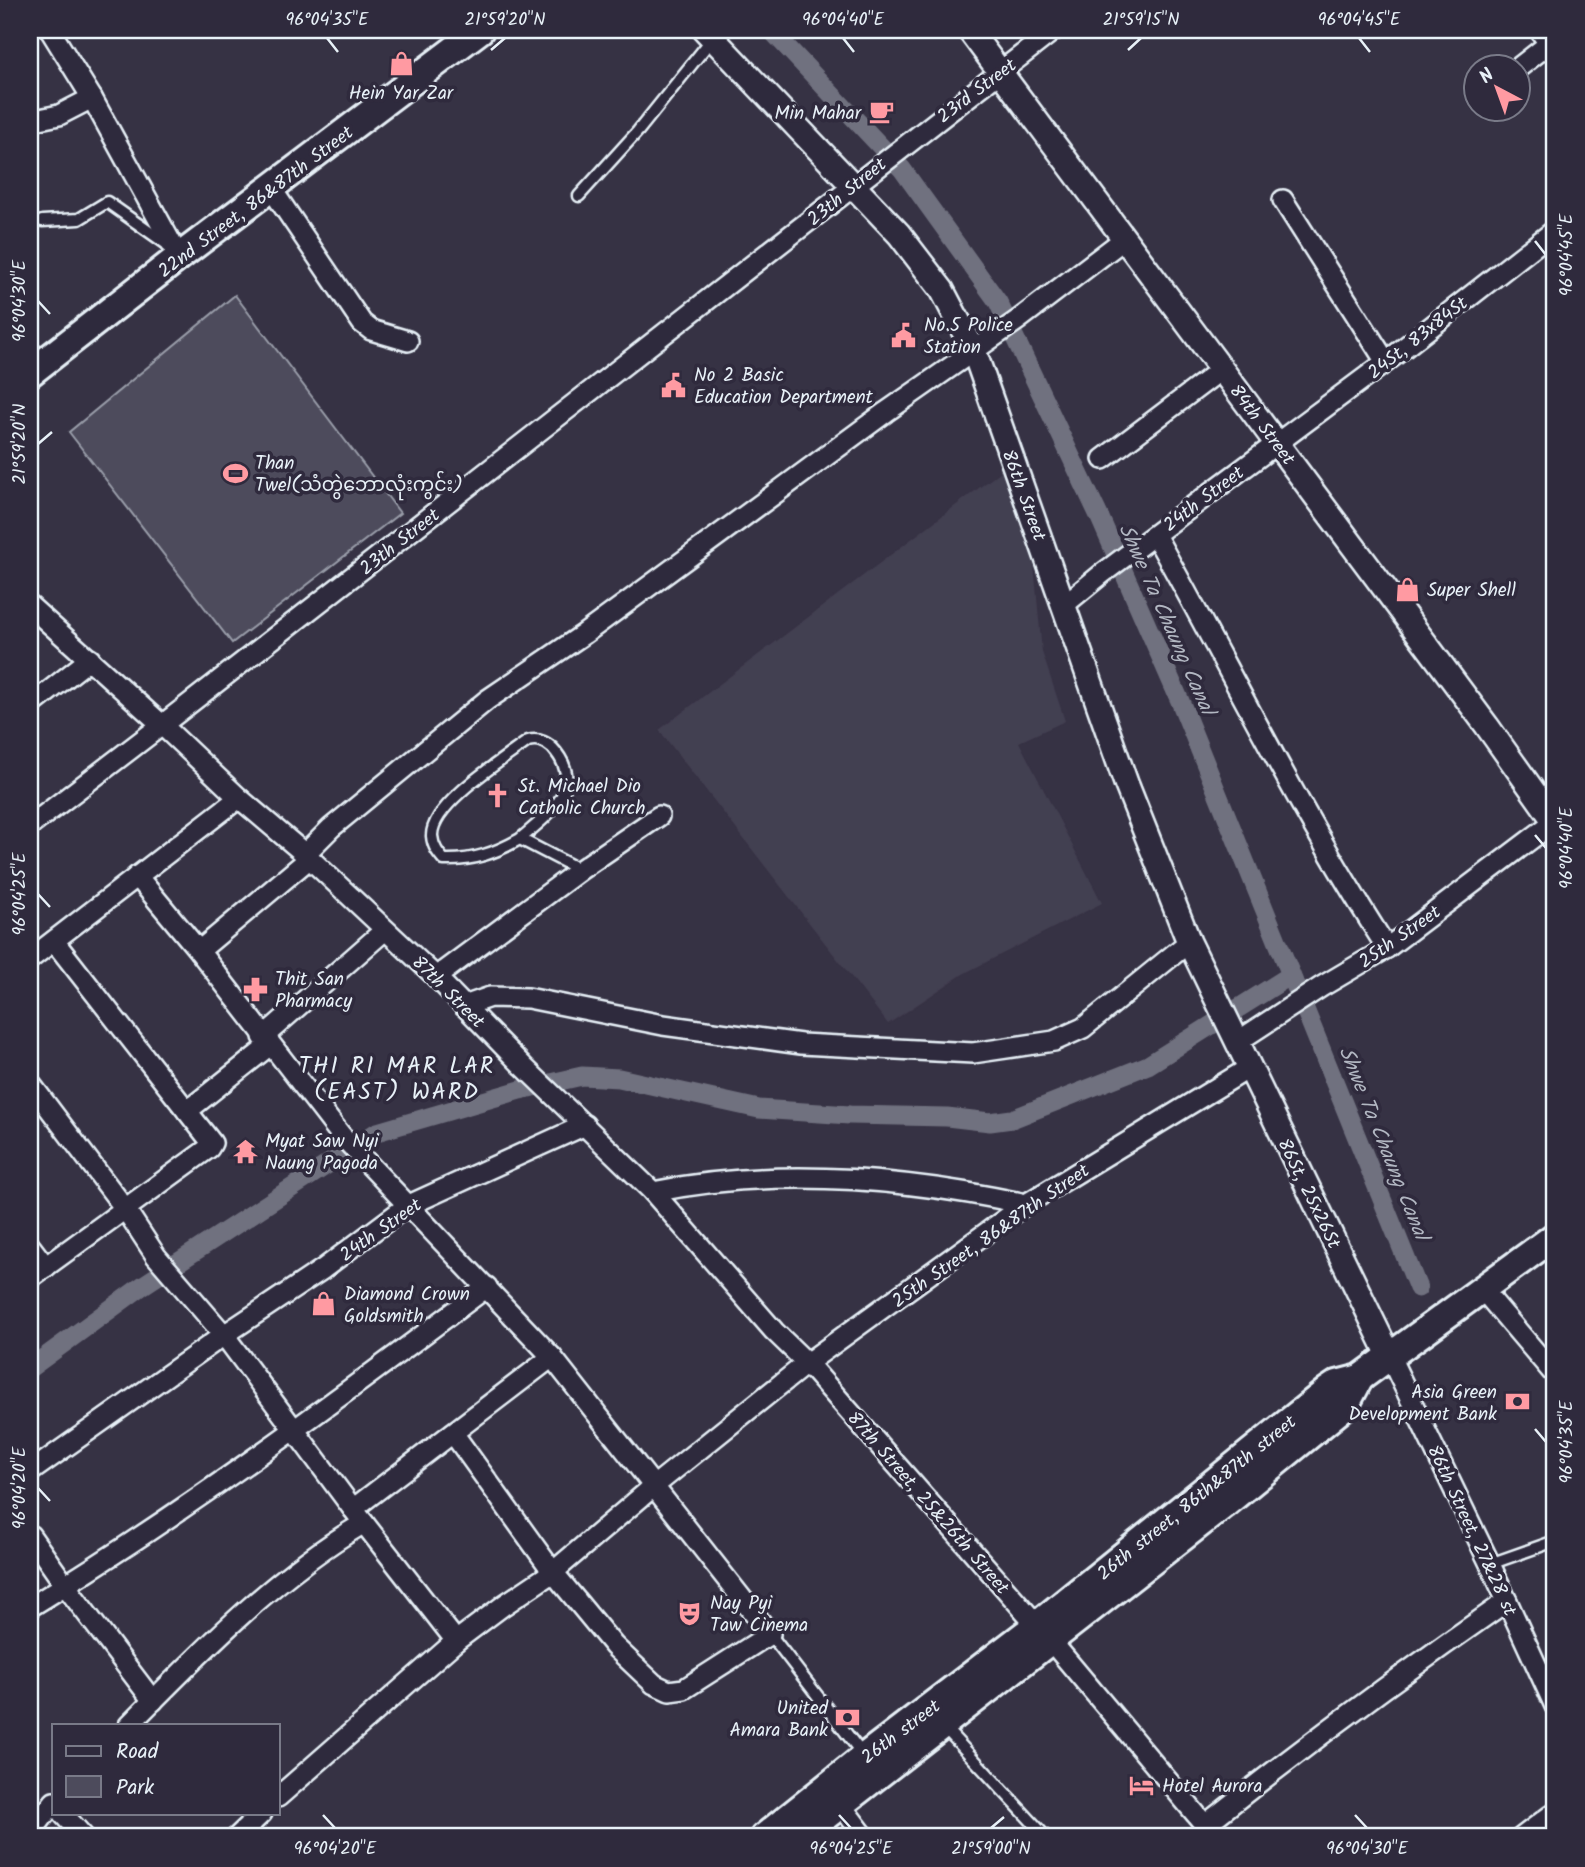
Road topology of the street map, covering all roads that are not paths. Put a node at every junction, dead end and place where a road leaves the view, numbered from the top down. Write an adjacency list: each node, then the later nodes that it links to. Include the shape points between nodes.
1 (50, 30): 9 (street)
2 (480, 30): 13 (main road, 22nd Street, 86&87th Street)
3 (969, 30): 8 (street, 84th Street)
4 (1054, 30): 8 (street, 23rd Street)
5 (709, 34): 12 (street, 86th Street); 14 (lane, via 638,131)
6 (1547, 36): 7 (street)
7 (1532, 53)
8 (1000, 72): 11 (street, 23rd Street); 18 (street, 84th Street)
9 (92, 98): 10 (street, via 59,115); 19 (street)
10 (30, 121)
11 (899, 149): 12 (street, 23th Street)
12 (853, 187): 21 (street, 86th Street, via 927,268); 32 (street, 23th Street)
13 (271, 188): 19 (main road, 22nd Street, 86&87th Street); 20 (street, via 362,323)
14 (579, 196)
15 (1283, 200): 22 (street)
16 (42, 221): 19 (lane, via 79,219 107,202)
17 (1553, 238): 22 (street, 24St, 83x84St)
18 (1123, 240): 21 (street); 23 (street, 84th Street)
19 (175, 252): 24 (main road, 22nd Street, 86&87th Street)
20 (408, 341)
21 (974, 351): 28 (street, 86th Street); 38 (street, via 487,700 331,828)
22 (1386, 362): 25 (street, 24St, 83x84St)
23 (1222, 369): 25 (street, 84th Street); 26 (street)
24 (30, 373)
25 (1276, 442): 27 (street, 24th Street); 35 (street, 84th Street)
26 (1103, 458)
27 (1155, 535): 28 (street, 24th Street); 44 (street, via 1310,821)
28 (1064, 605): 43 (street, 86th Street, via 1126,783)
29 (30, 606): 30 (street, 87th Street)
30 (90, 659): 31 (street); 32 (street, 87th Street)
31 (30, 706)
32 (162, 725): 33 (street, 87th Street); 36 (street, 23th Street)
33 (239, 798): 38 (street, 87th Street); 40 (street)
34 (659, 816): 39 (street)
35 (1555, 822): 44 (street, 25th Street)
36 (30, 826)
37 (520, 839): 37 (lane, via 553,811 567,785 565,763 551,744 534,739 447,803 432,833 434,847 444,860 494,854); 39 (lane)
38 (308, 856): 41 (street, 87th Street); 45 (street)
39 (580, 870): 47 (street)
40 (137, 876): 42 (street); 45 (street)
41 (385, 930): 47 (street, 87th Street); 50 (street)
42 (54, 941): 46 (street); 53 (street)
43 (1189, 942): 48 (street, via 1070,1035 973,1053 801,1044 663,1026 528,998 489,997); 49 (street, 86th Street)
44 (1387, 948): 49 (street, 25th Street)
45 (199, 951): 50 (street)
46 (30, 959)
47 (436, 976): 48 (street, 87th Street)
48 (464, 1006): 54 (street, 87th Street)
49 (1234, 1036): 51 (street, 86St, 25x26St)
50 (267, 1041): 53 (street); 57 (street, via 341,1135)
51 (1249, 1068): 56 (street, 25th Street, 86&87th Street); 65 (street, 86St, 25x26St)
52 (30, 1083): 58 (street)
53 (187, 1111): 58 (street, via 211,1139 209,1148)
54 (585, 1125): 55 (street, 87th Street); 57 (street, 24th Street)
55 (653, 1192): 56 (street, via 768,1177 905,1184); 67 (street, 87th Street)
56 (1026, 1205): 67 (street, 25th Street, 86&87th Street)
57 (407, 1206): 62 (street); 64 (street, 24th Street)
58 (126, 1210): 61 (street); 64 (street, via 156,1256)
59 (1555, 1236): 63 (main road, 26th street, 86th&87th street)
60 (30, 1246): 61 (street)
61 (38, 1273)
62 (487, 1287): 66 (street); 69 (street)
63 (1483, 1290): 65 (main road, 26th street, 86th&87th street); 68 (street)
64 (224, 1335): 69 (street); 71 (street, 24th Street)
65 (1389, 1355): 76 (street, 86th Street, 27&28 st); 81 (main road, 26th street, 86th&87th street, via 1360,1378 1345,1406)
66 (552, 1357): 70 (street); 72 (street)
67 (807, 1363): 72 (street, 25th Street, 86&87th Street); 81 (street, 87th Street, 25&26th Street)
68 (1555, 1375)
69 (296, 1430): 73 (street); 78 (street)
70 (453, 1433): 73 (street); 77 (street)
71 (30, 1472)
72 (654, 1486): 77 (street, 25th Street, 86&87th Street); 82 (street)
73 (359, 1516): 83 (street); 84 (street, via 237,1617)
74 (30, 1535): 78 (street)
75 (1555, 1541): 76 (lane)
76 (1490, 1564): 79 (street, 86th Street, 27&28 st)
77 (553, 1572): 82 (street, via 614,1646 663,1690 684,1689); 83 (street, 25th Street, 86&87th Street)
78 (65, 1586): 80 (street); 84 (street)
79 (1507, 1601): 85 (street, 86th Street, 27&28 st); 95 (street, via 1305,1746)
80 (30, 1607)
81 (1044, 1633): 87 (main road, 26th street); 88 (main road, 26th street); 95 (street, 87th Street, 25&26th Street)
82 (770, 1634): 88 (lane)
83 (456, 1641): 89 (street, 25th Street, 86&87th Street)
84 (153, 1701): 86 (street)
85 (1555, 1706)
86 (130, 1724)
87 (943, 1726): 88 (main road, 26th street); 102 (lane)
88 (871, 1765): 90 (main road, 26th street); 99 (main road, 26th street)
89 (280, 1795)
90 (840, 1804): 100 (main road, 26th street); 101 (street)
91 (52, 1809): 96 (street)
92 (1555, 1812): 103 (street)
93 (64, 1814): 97 (street)
94 (261, 1814): 98 (street)
95 (1210, 1831)
96 (30, 1834)
97 (84, 1837)
98 (237, 1837)
99 (764, 1837)
100 (799, 1837)
101 (865, 1837)
102 (1046, 1837)
103 (1522, 1837)

